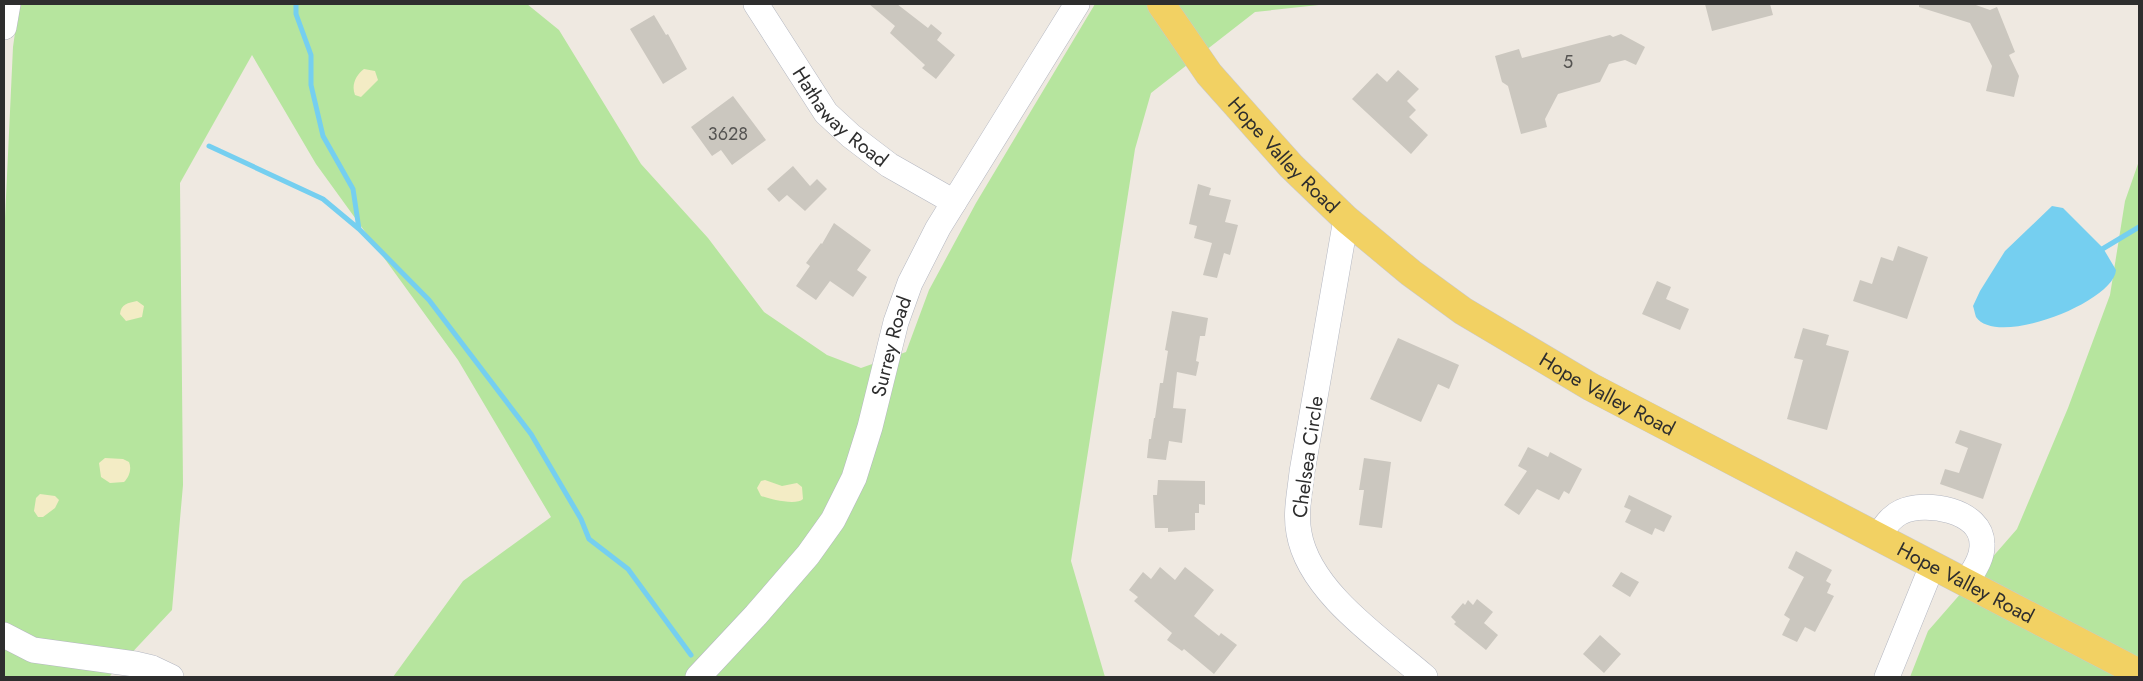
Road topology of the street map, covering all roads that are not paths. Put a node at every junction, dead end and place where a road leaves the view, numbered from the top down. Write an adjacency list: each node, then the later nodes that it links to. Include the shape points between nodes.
1 (8, 4): 5 (street)
2 (756, 4): 6 (street, Hathaway Road, via 826,113 889,165)
3 (1077, 4): 6 (street, Surrey Road)
4 (1161, 4): 7 (main road, Hope Valley Road, via 1209,74 1236,106)
5 (4, 26)
6 (954, 202): 14 (street, Surrey Road, via 902,304 870,427 844,501 808,555)
7 (1346, 219): 8 (main road, Hope Valley Road, via 1434,291 1498,333 1591,387); 15 (street, Chelsea Circle, via 1302,472 1299,533 1304,552 1320,582 1352,615)
8 (1877, 537): 9 (main road, Hope Valley Road); 10 (street, via 1892,518 1910,508 1933,506 1958,514 1976,527 1983,542 1979,559)
9 (1932, 566): 10 (main road, Hope Valley Road); 16 (street)
10 (1966, 583): 12 (main road, Hope Valley Road)
11 (4, 635): 13 (street, via 33,650 136,664)
12 (2139, 673)
13 (171, 677)
14 (698, 677)
15 (1425, 677)
16 (1887, 677)

